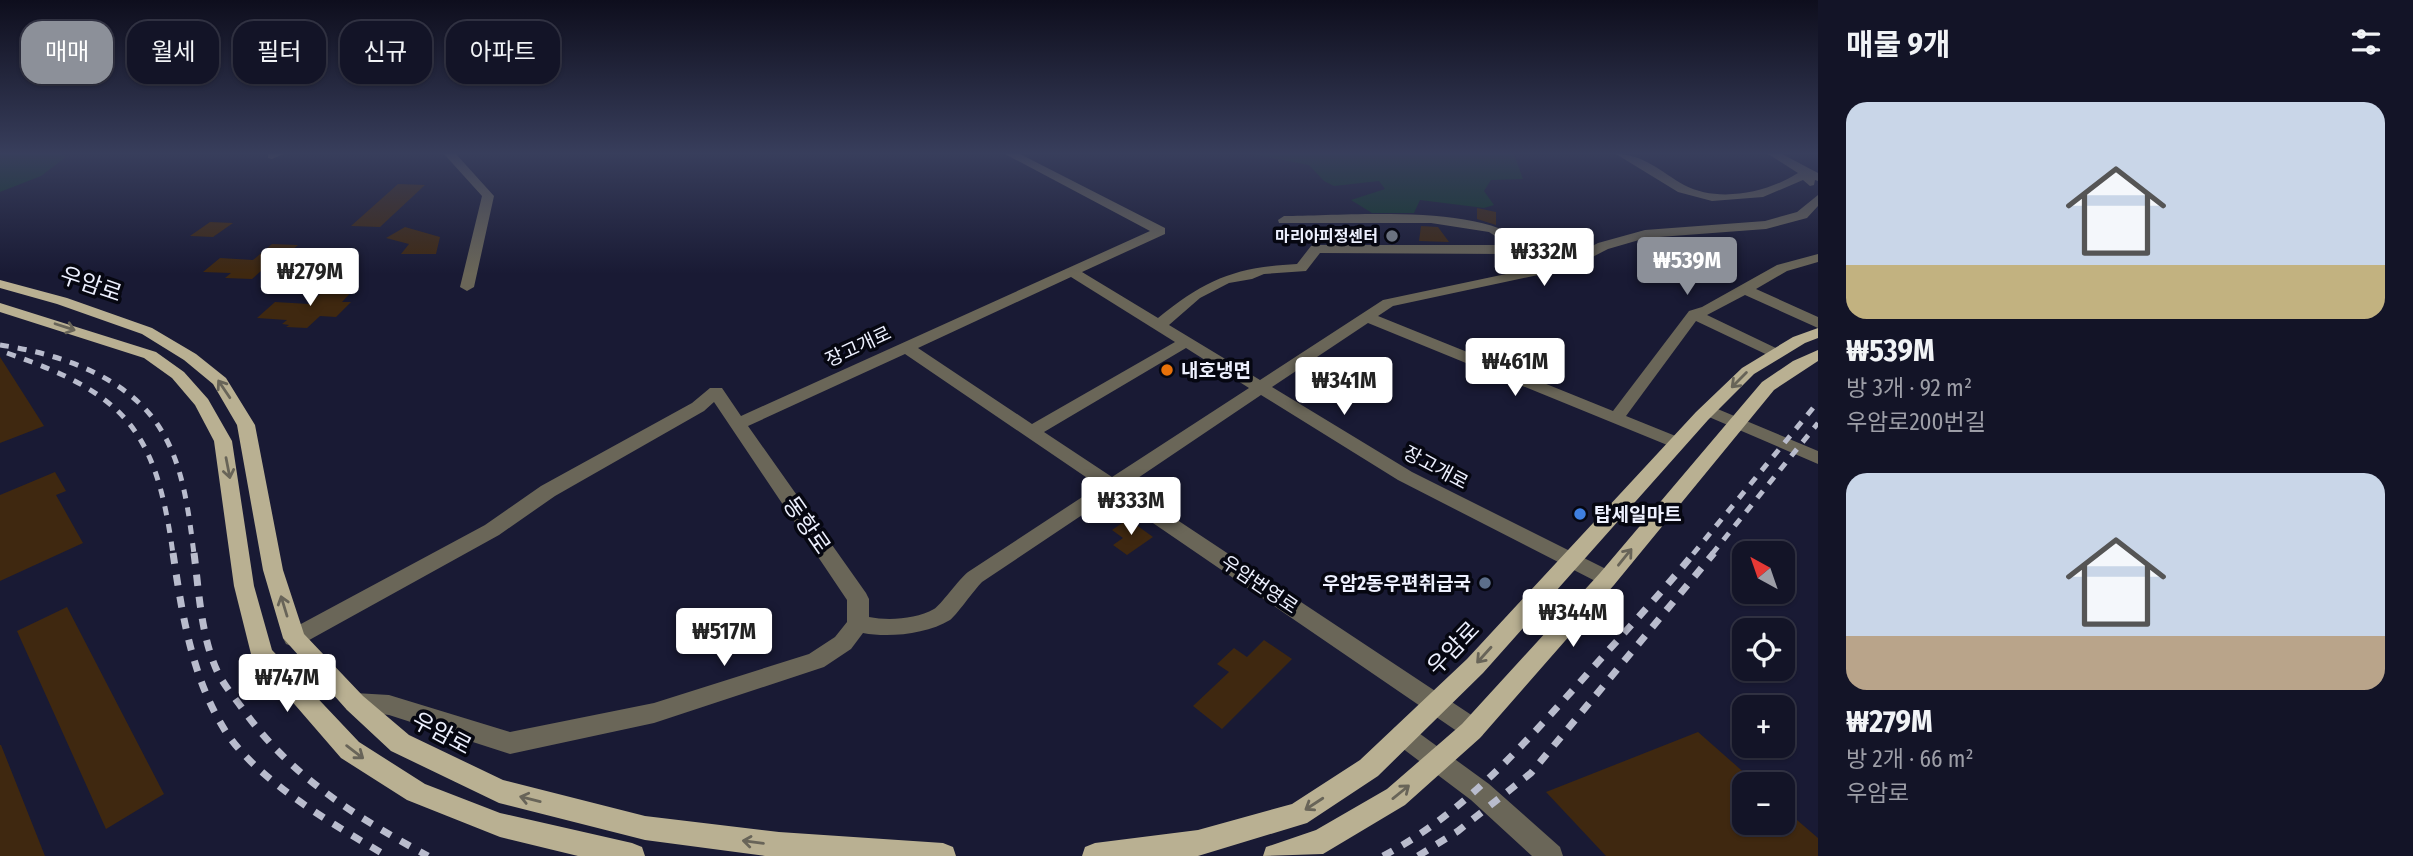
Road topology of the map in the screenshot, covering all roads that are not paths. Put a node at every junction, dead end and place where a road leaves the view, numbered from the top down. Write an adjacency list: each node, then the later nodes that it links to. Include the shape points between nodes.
1 (486, 194): 10 (street)
2 (1096, 194): 8 (street, 장고개로, via 1160,231)
3 (1697, 194): 4 (street)
4 (1755, 194)
5 (1818, 198): 14 (street, via 1802,215 1766,225 1645,234 1603,246 1566,265 1388,303)
6 (1284, 220): 16 (street, via 1431,219 1493,229 1516,243 1516,248 1322,248 1312,251 1301,268 1261,270 1225,279 1195,295)
7 (1818, 258): 11 (street, via 1782,268)
8 (1072, 272): 16 (street, 장고개로); 19 (street, 장고개로)
9 (0, 284): 34 (main road, 우암로, one-way to 9, via 273,570 246,425 220,381 147,331)
10 (467, 287)
11 (1745, 289): 13 (street); 15 (street)
12 (4, 309): 40 (main road, one-way to 40, via 150,355 178,375 202,403 223,441 244,586 262,654 350,750 416,792 500,825)
13 (1694, 313): 20 (street); 24 (street)
14 (1367, 317): 22 (street); 24 (street)
15 (1818, 323)
16 (1160, 324): 18 (street, 장고개로)
17 (1818, 333): 20 (main road, 우암로)
18 (1186, 341): 22 (street, 장고개로); 27 (street)
19 (906, 347): 26 (street, 장고개로); 27 (street, 우암번영로)
20 (1776, 354): 23 (main road, 우암로, one-way to 23, via 1748,371)
21 (1818, 355): 25 (main road, via 1768,386)
22 (1261, 388): 30 (street); 31 (street, 장고개로, via 1405,476)
23 (1708, 410): 25 (street); 28 (main road, 우암로)
24 (1616, 418): 28 (street)
25 (1737, 422): 29 (street); 32 (main road, one-way to 25)
26 (738, 424): 33 (street, 동항로, via 858,599); 34 (street, 동항로, via 716,392 698,407 548,491 492,530)
27 (1034, 430): 30 (street, 우암번영로)
28 (1678, 443): 31 (main road, 우암로)
29 (1818, 458)
30 (1114, 485): 33 (street, via 975,577 944,614 907,626); 36 (street, 우암번영로)
31 (1571, 561): 32 (street, 장고개로); 36 (main road, 우암로, one-way to 36)
32 (1607, 579): 37 (main road)
33 (858, 624): 35 (street, via 843,643 816,661 654,713 510,743 389,705)
34 (294, 638): 35 (main road, 우암로)
35 (355, 704): 41 (main road, 우암로, one-way to 35, via 779,845 645,828 499,791 400,743)
36 (1436, 704): 37 (street, 우암번영로); 38 (main road, 우암로)
37 (1473, 729): 39 (main road)
38 (1403, 735): 39 (street); 42 (main road, 우암로, one-way to 42, via 1369,768 1298,814 1198,843)
39 (1438, 760): 43 (main road, one-way to 39, via 1323,842 1396,797); 44 (street)
40 (632, 856)
41 (943, 856)
42 (1095, 856)
43 (1276, 856)
44 (1550, 856)

